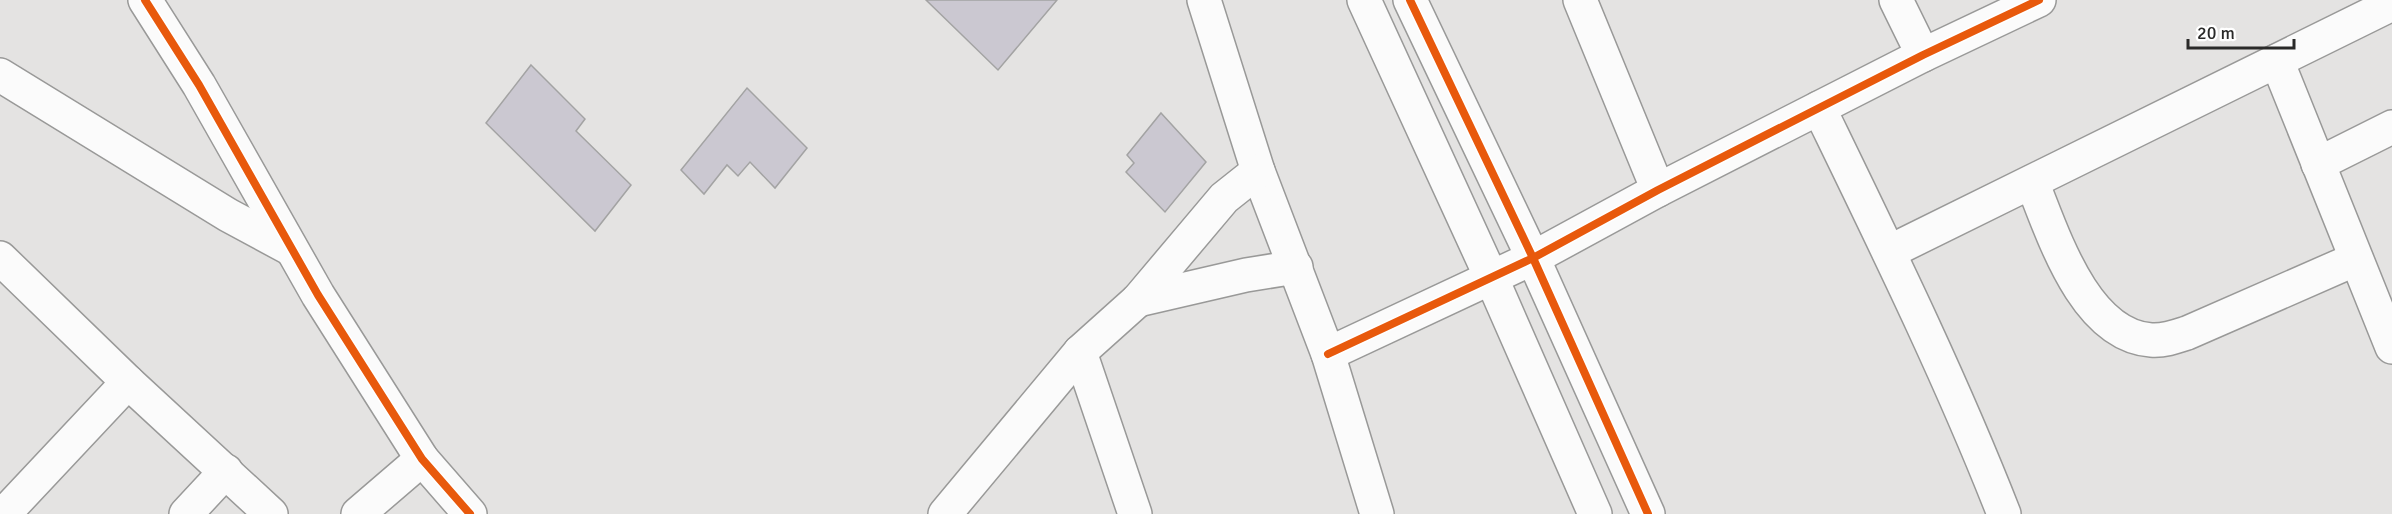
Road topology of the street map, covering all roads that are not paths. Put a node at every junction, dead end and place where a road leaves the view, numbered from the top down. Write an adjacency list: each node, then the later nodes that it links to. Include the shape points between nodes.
1 (145, 0): 18 (street, via 199,85)
2 (1204, 0): 15 (street)
3 (1364, 0): 24 (street)
4 (1410, 0): 21 (street)
5 (1580, 0): 17 (street)
6 (1896, 0): 9 (street)
7 (2039, 0): 9 (street)
8 (2392, 4): 10 (street)
9 (1923, 55): 12 (street)
10 (2277, 61): 14 (street); 16 (street)
11 (0, 75): 18 (street, via 228,216)
12 (1819, 108): 17 (street); 19 (street)
13 (2392, 127): 14 (street)
14 (2318, 164): 22 (street)
15 (1258, 171): 23 (street); 25 (street, via 1224,198)
16 (2032, 182): 19 (street); 22 (street, via 2060,251 2100,315 2126,333 2150,340 2187,333)
17 (1658, 190): 21 (street)
18 (291, 249): 31 (street)
19 (1889, 252): 44 (street)
20 (0, 258): 29 (street)
21 (1533, 258): 24 (street); 30 (street)
22 (2356, 259): 26 (street)
23 (1296, 267): 25 (street); 28 (street)
24 (1491, 277): 28 (street); 32 (street)
25 (1138, 300): 27 (street)
26 (2392, 347)
27 (1080, 352): 39 (street); 40 (street)
28 (1328, 354): 41 (street)
29 (128, 382): 33 (street); 34 (street)
30 (1614, 439): 32 (street); 43 (street)
31 (422, 459): 37 (street); 38 (street)
32 (1570, 460): 42 (street)
33 (226, 471): 35 (street); 36 (street)
34 (4, 514)
35 (186, 514)
36 (271, 514)
37 (358, 514)
38 (470, 514)
39 (945, 514)
40 (1135, 514)
41 (1377, 514)
42 (1595, 514)
43 (1648, 514)
44 (2004, 514)

